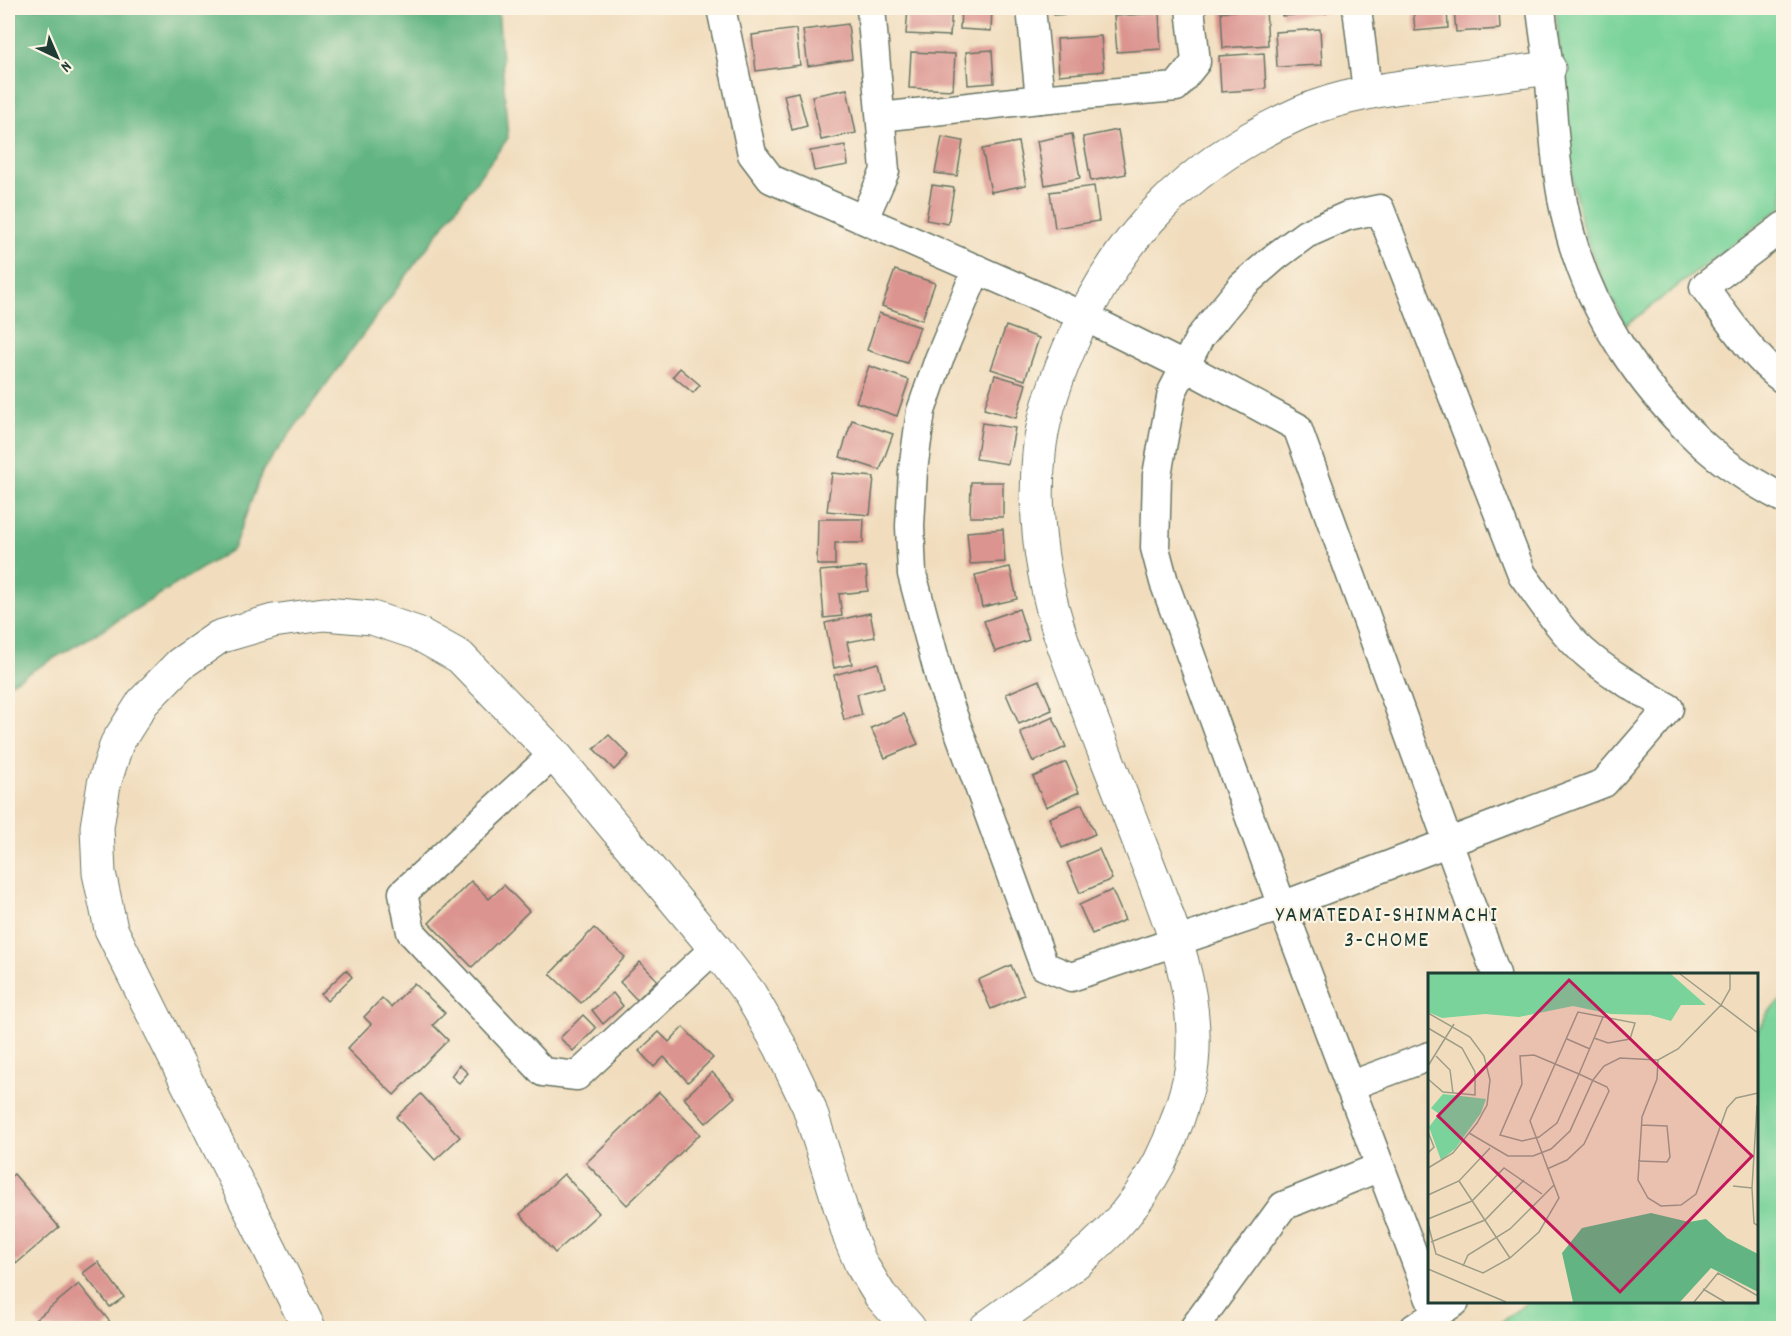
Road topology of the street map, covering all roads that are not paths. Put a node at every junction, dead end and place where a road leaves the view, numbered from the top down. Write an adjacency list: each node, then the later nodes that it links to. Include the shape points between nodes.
1 (721, 8): 11 (street, via 752,154 771,179)
2 (872, 8): 10 (street)
3 (1030, 8): 9 (street)
4 (1190, 8): 9 (street, via 1196,62 1176,87)
5 (1357, 8): 8 (street)
6 (1541, 8): 7 (street)
7 (1549, 68): 8 (street); 17 (street, via 1555,157 1570,233 1593,297 1619,346 1698,441 1752,482)
8 (1367, 91): 14 (street, via 1303,112 1252,136 1195,176 1149,217 1113,264)
9 (1040, 99): 10 (street)
10 (881, 117): 11 (street, via 885,171)
11 (864, 218): 13 (street)
12 (1784, 226): 16 (street, via 1704,287 1736,330)
13 (977, 269): 14 (street); 21 (street, via 921,411 913,470 912,574 941,682 1044,966 1071,977)
14 (1083, 316): 15 (street); 21 (street, via 1054,384 1039,451 1037,514 1045,576 1063,641)
15 (1184, 366): 19 (street, via 1297,427); 19 (street, via 1200,337 1225,306 1275,257 1306,234 1347,216 1380,208 1522,574 1583,651 1624,682 1669,708 1604,783); 20 (street, via 1172,392 1163,433 1157,475 1155,548)
16 (1784, 380)
17 (1784, 500)
18 (554, 754): 22 (street); 22 (street, via 403,893 411,933 543,1072 577,1076); 28 (street, via 460,657 417,633 372,618 324,614 273,621 219,637 180,664 143,702 117,743 104,784 97,827 99,873 111,929)
19 (1447, 843): 20 (street); 23 (street)
20 (1282, 906): 21 (street); 25 (street)
21 (1177, 942): 30 (street, via 1192,1013 1192,1065 1168,1148 1147,1188 1117,1224 1078,1261)
22 (716, 948): 29 (street, via 750,994 809,1107 861,1264 880,1295)
23 (1495, 973)
24 (1428, 1057): 25 (street)
25 (1350, 1086): 26 (street)
26 (1380, 1167): 27 (street); 31 (street, via 1283,1206)
27 (1428, 1296)
28 (309, 1329)
29 (909, 1329)
30 (986, 1329)
31 (1194, 1329)

